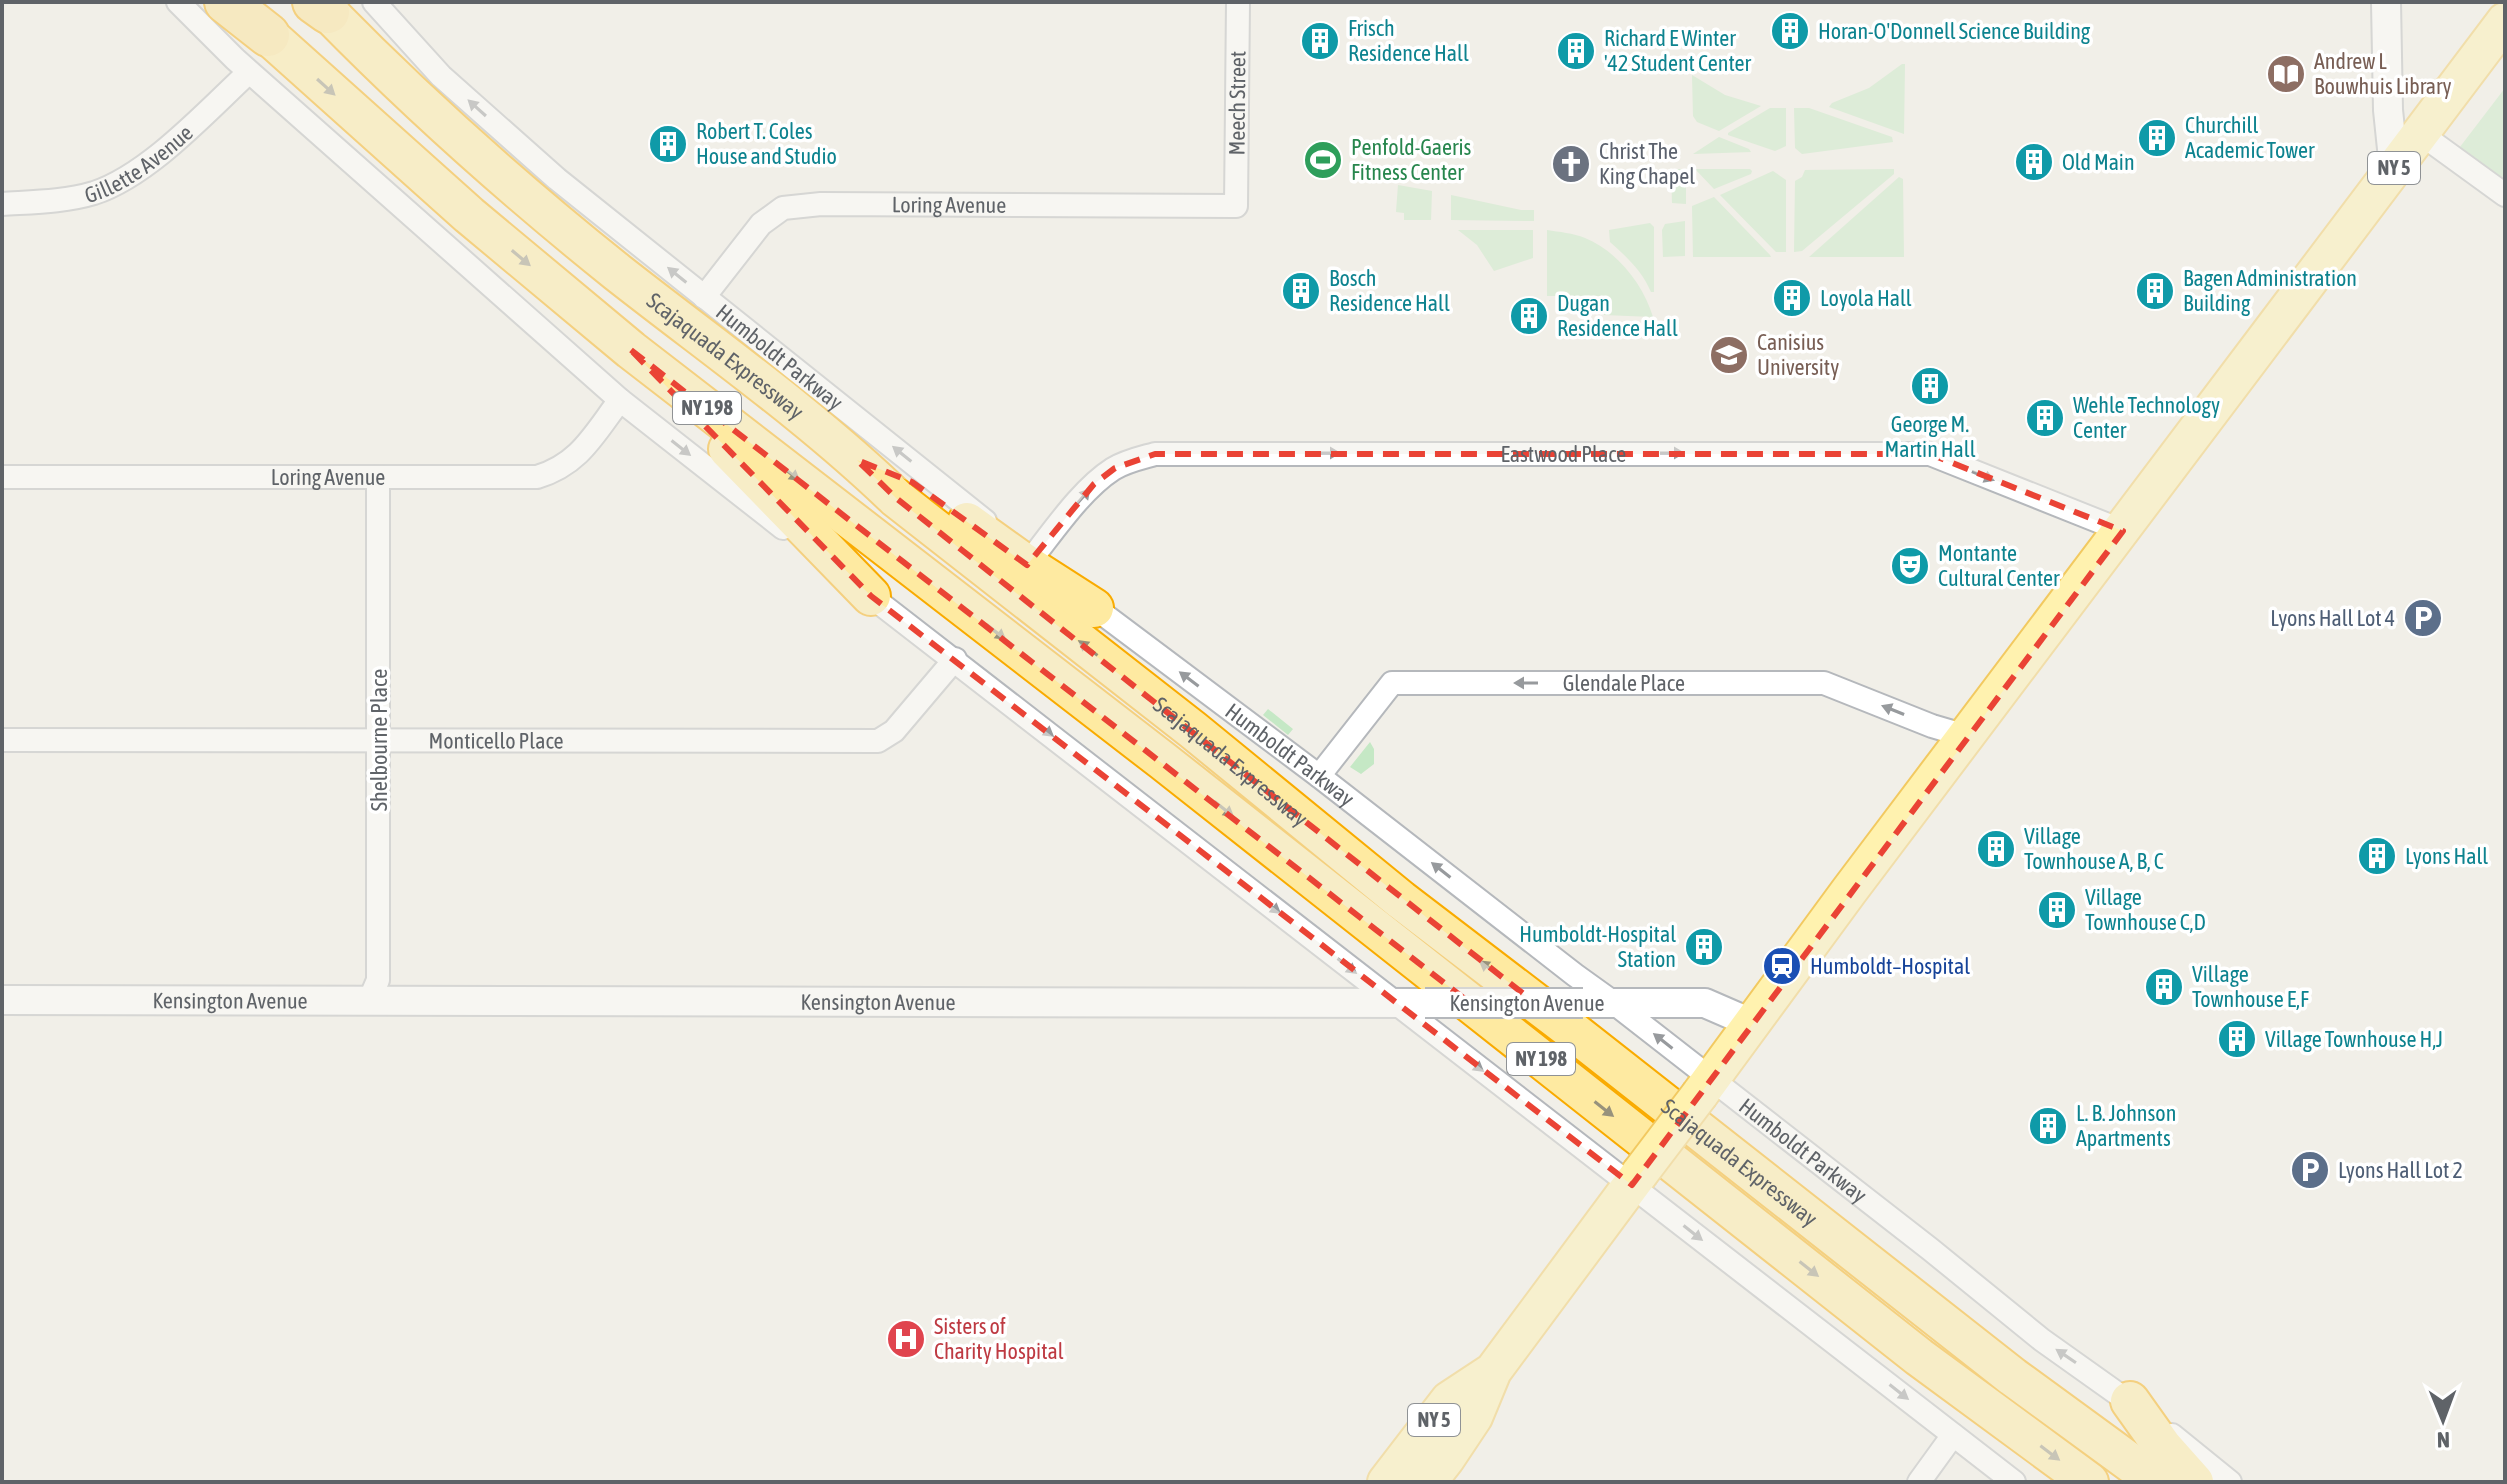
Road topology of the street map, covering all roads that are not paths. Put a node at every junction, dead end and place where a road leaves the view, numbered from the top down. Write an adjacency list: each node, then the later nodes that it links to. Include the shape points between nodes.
1 (178, 2): 9 (street)
2 (226, 2): 7 (highway, via 239,15)
3 (374, 2): 15 (street, Humboldt Parkway, one-way to 3, via 452,86)
4 (1238, 2): 14 (street, Meech Street)
5 (2386, 2): 11 (street)
6 (321, 5): 18 (highway, Scajaquada Expressway / NY 198, via 444,125 543,211)
7 (260, 18): 16 (highway, Scajaquada Expressway / NY 198, one-way to 16, via 469,215)
8 (2505, 21): 10 (main road, NY 5)
9 (249, 72): 13 (street, Gillette Avenue, via 153,159 123,179 73,198); 17 (street)
10 (2421, 134): 11 (main road, NY 5); 12 (street)
11 (2394, 168): 21 (main road, NY 5)
12 (2505, 195)
13 (2, 204)
14 (1236, 206): 15 (street, Loring Avenue, via 783,208 761,224)
15 (704, 297): 22 (street, Humboldt Parkway, one-way to 15)
16 (631, 350): 23 (highway); 44 (highway, Scajaquada Expressway / NY 198, one-way to 44, via 1919,1357)
17 (620, 400): 20 (street, Loring Avenue, via 577,457 551,473); 23 (street, one-way to 23)
18 (857, 460): 24 (highway, via 912,482); 45 (highway, Scajaquada Expressway / NY 198, one-way to 18, via 2013,1377 1401,900 896,498)
19 (2, 477): 20 (street, Loring Avenue)
20 (378, 477): 28 (street, Shelbourne Place)
21 (2123, 531): 22 (street, Eastwood Place, one-way to 21, via 1094,484 1115,468 1155,454 1930,454); 26 (main road, NY 5)
22 (1032, 558): 24 (street, Humboldt Parkway)
23 (871, 596): 25 (street)
24 (1094, 608): 29 (street, Humboldt Parkway, one-way to 24)
25 (955, 659): 28 (street, Monticello Place, via 894,731 878,741); 32 (street, one-way to 32)
26 (1966, 736): 29 (street, Glendale Place, one-way to 29, via 1824,683 1392,683); 34 (main road, NY 5)
27 (2, 740): 28 (street, Monticello Place)
28 (379, 741): 31 (street, Shelbourne Place, via 378,980)
29 (1319, 776): 33 (street, Humboldt Parkway, one-way to 29)
30 (2, 1000): 31 (street, Kensington Avenue)
31 (369, 1001): 32 (street, Kensington Avenue)
32 (1394, 1003): 33 (street, Kensington Avenue, bridge); 36 (street, one-way to 36)
33 (1614, 1003): 34 (street, Kensington Avenue, via 1705,1003); 35 (street, Humboldt Parkway, one-way to 33)
34 (1751, 1023): 35 (main road, NY 5)
35 (1706, 1086): 36 (main road, NY 5, bridge); 38 (street, Humboldt Parkway, one-way to 35)
36 (1636, 1179): 37 (main road, NY 5); 39 (street, one-way to 39)
37 (1493, 1371): 40 (main road, NY 5, via 1449,1400); 41 (main road, NY 5, via 1474,1417)
38 (2130, 1401): 46 (highway); 47 (street, Humboldt Parkway)
39 (1953, 1435): 42 (street); 43 (street)
40 (1386, 1482)
41 (1428, 1482)
42 (1919, 1482)
43 (2014, 1482)
44 (2089, 1482)
45 (2157, 1482)
46 (2194, 1482)
47 (2230, 1482)

